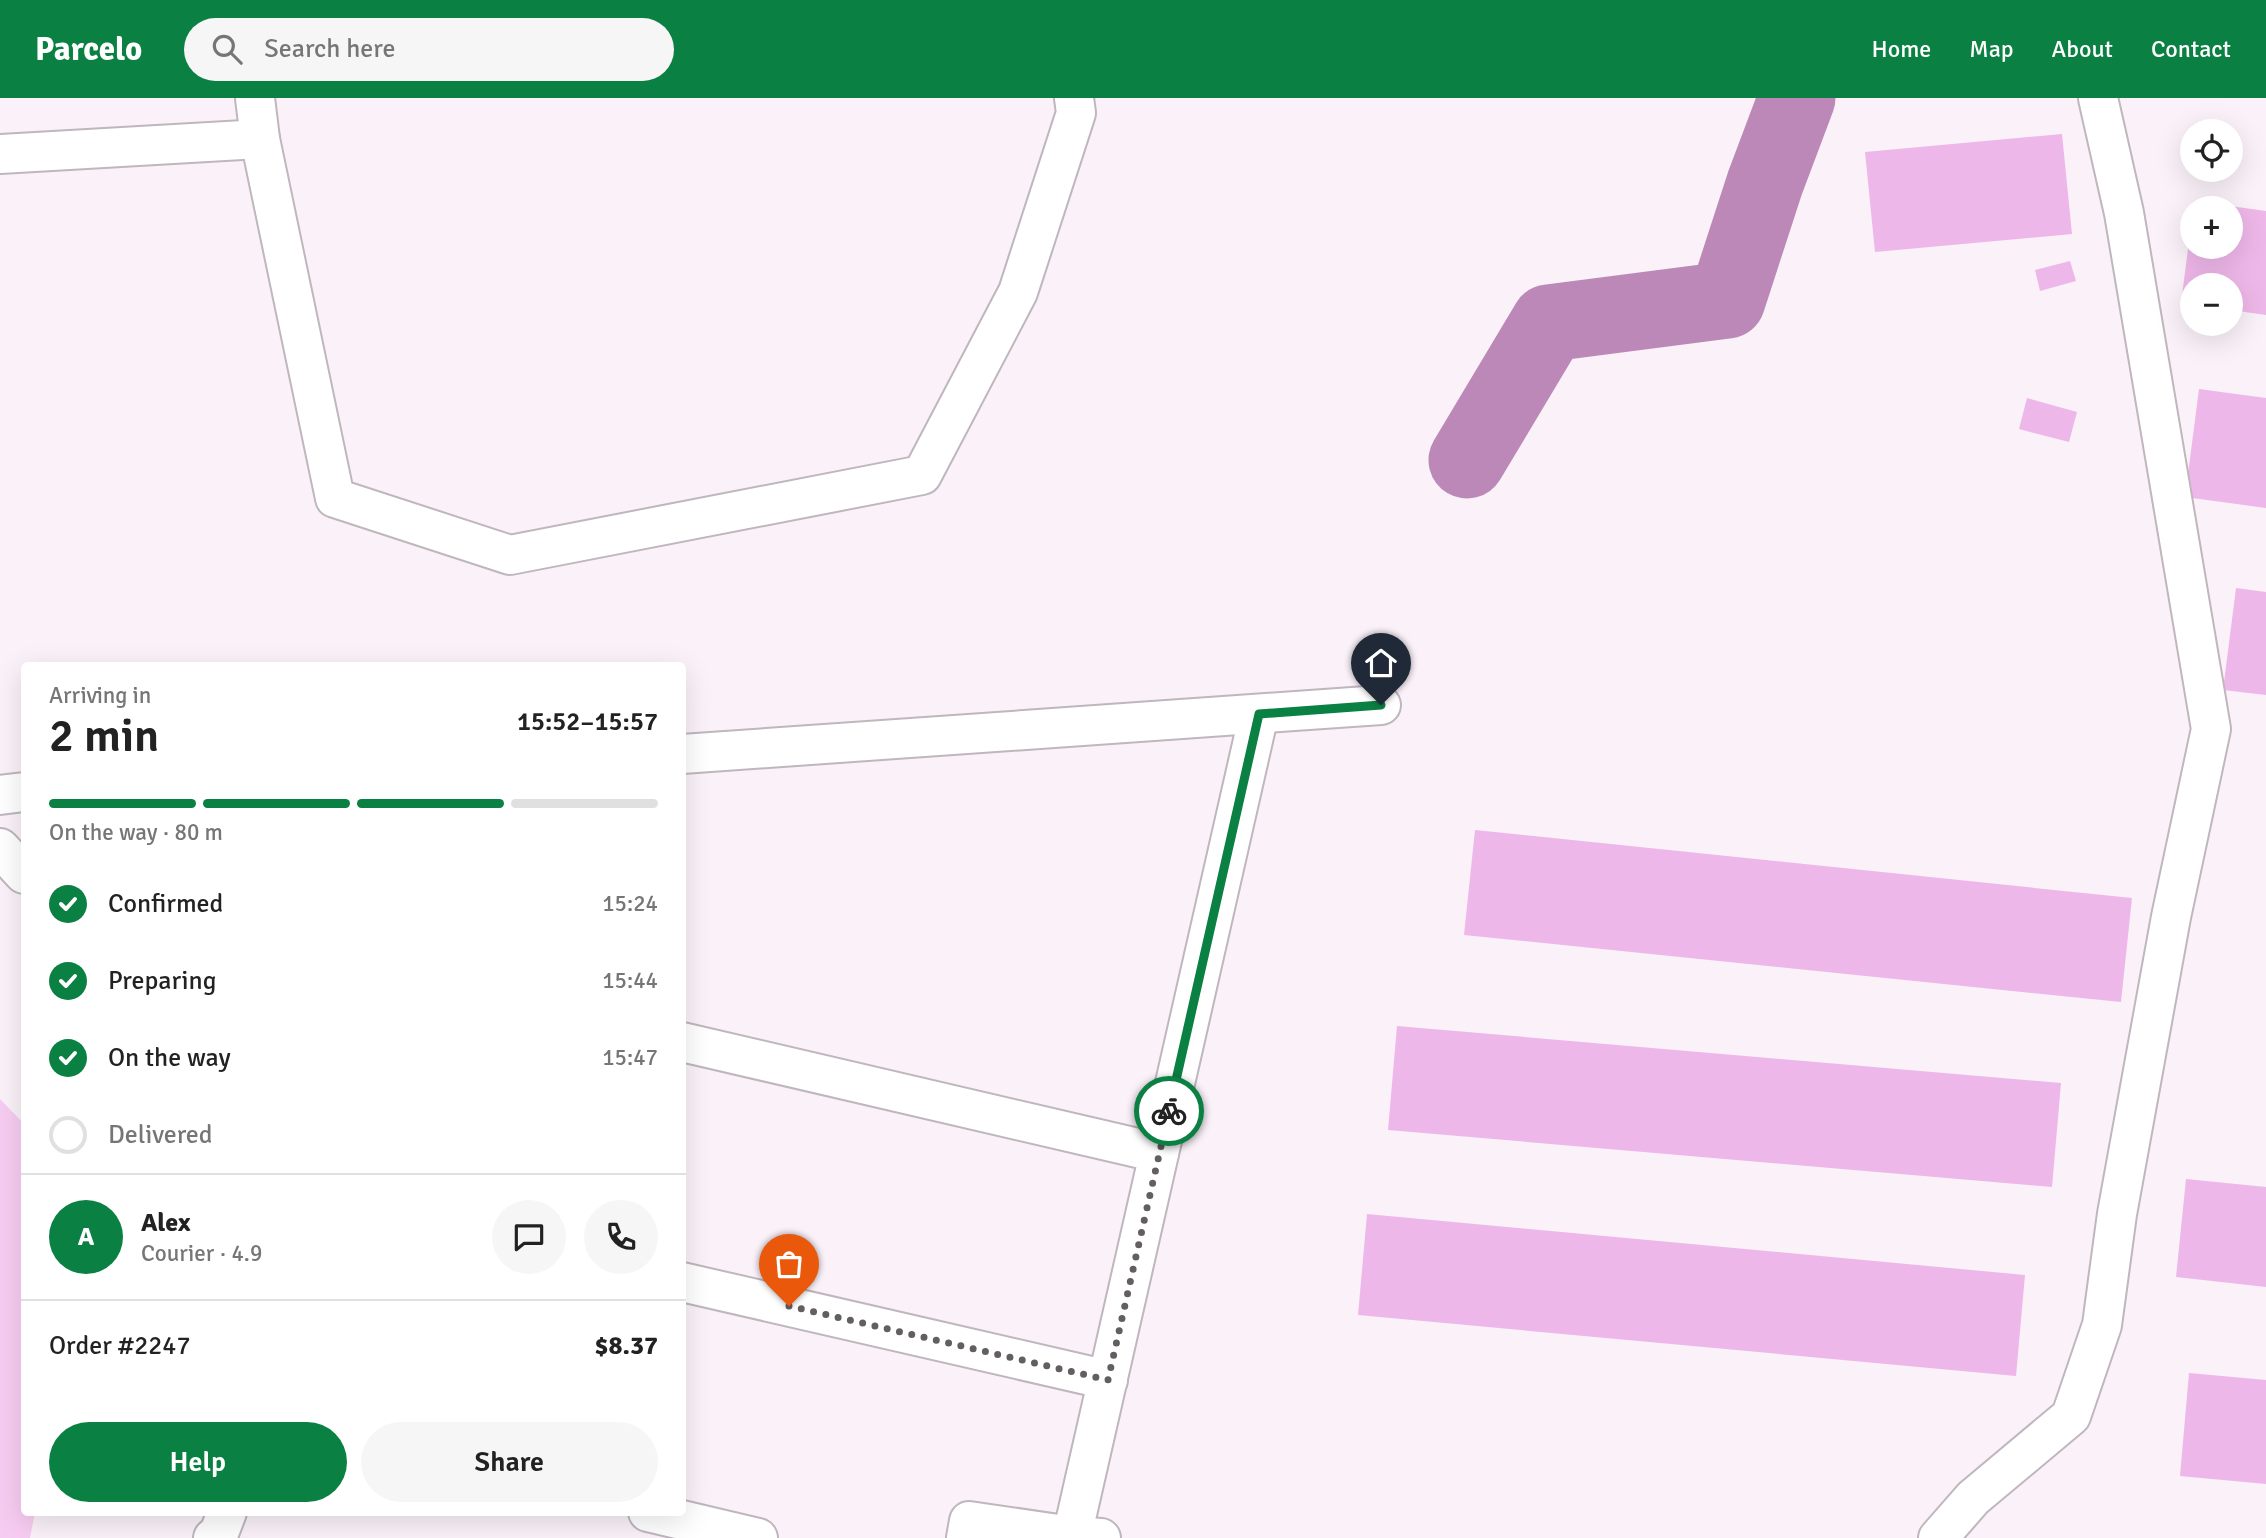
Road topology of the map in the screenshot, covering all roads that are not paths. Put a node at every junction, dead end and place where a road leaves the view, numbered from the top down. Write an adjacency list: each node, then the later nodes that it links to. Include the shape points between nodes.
1 (255, 98): 4 (street)
2 (1074, 98): 4 (street, via 1076,113 1018,292 922,475 510,555 335,498)
3 (2098, 98): 23 (street, via 2124,213 2211,729 2171,917 2094,1351 2071,1416 1973,1498)
4 (260, 139): 5 (street)
5 (0, 154)
6 (1381, 705): 7 (street)
7 (1259, 714): 8 (street); 14 (street)
8 (686, 754)
9 (21, 792): 10 (street)
10 (0, 795)
11 (0, 848): 12 (street)
12 (21, 871)
13 (686, 1043): 14 (street)
14 (1159, 1153): 16 (street)
15 (686, 1283): 16 (street)
16 (1108, 1380): 19 (street)
17 (225, 1516): 20 (street)
18 (665, 1516): 21 (street)
19 (1086, 1537): 22 (street, via 969,1521)
20 (214, 1538)
21 (758, 1538)
22 (966, 1538)
23 (1938, 1538)

